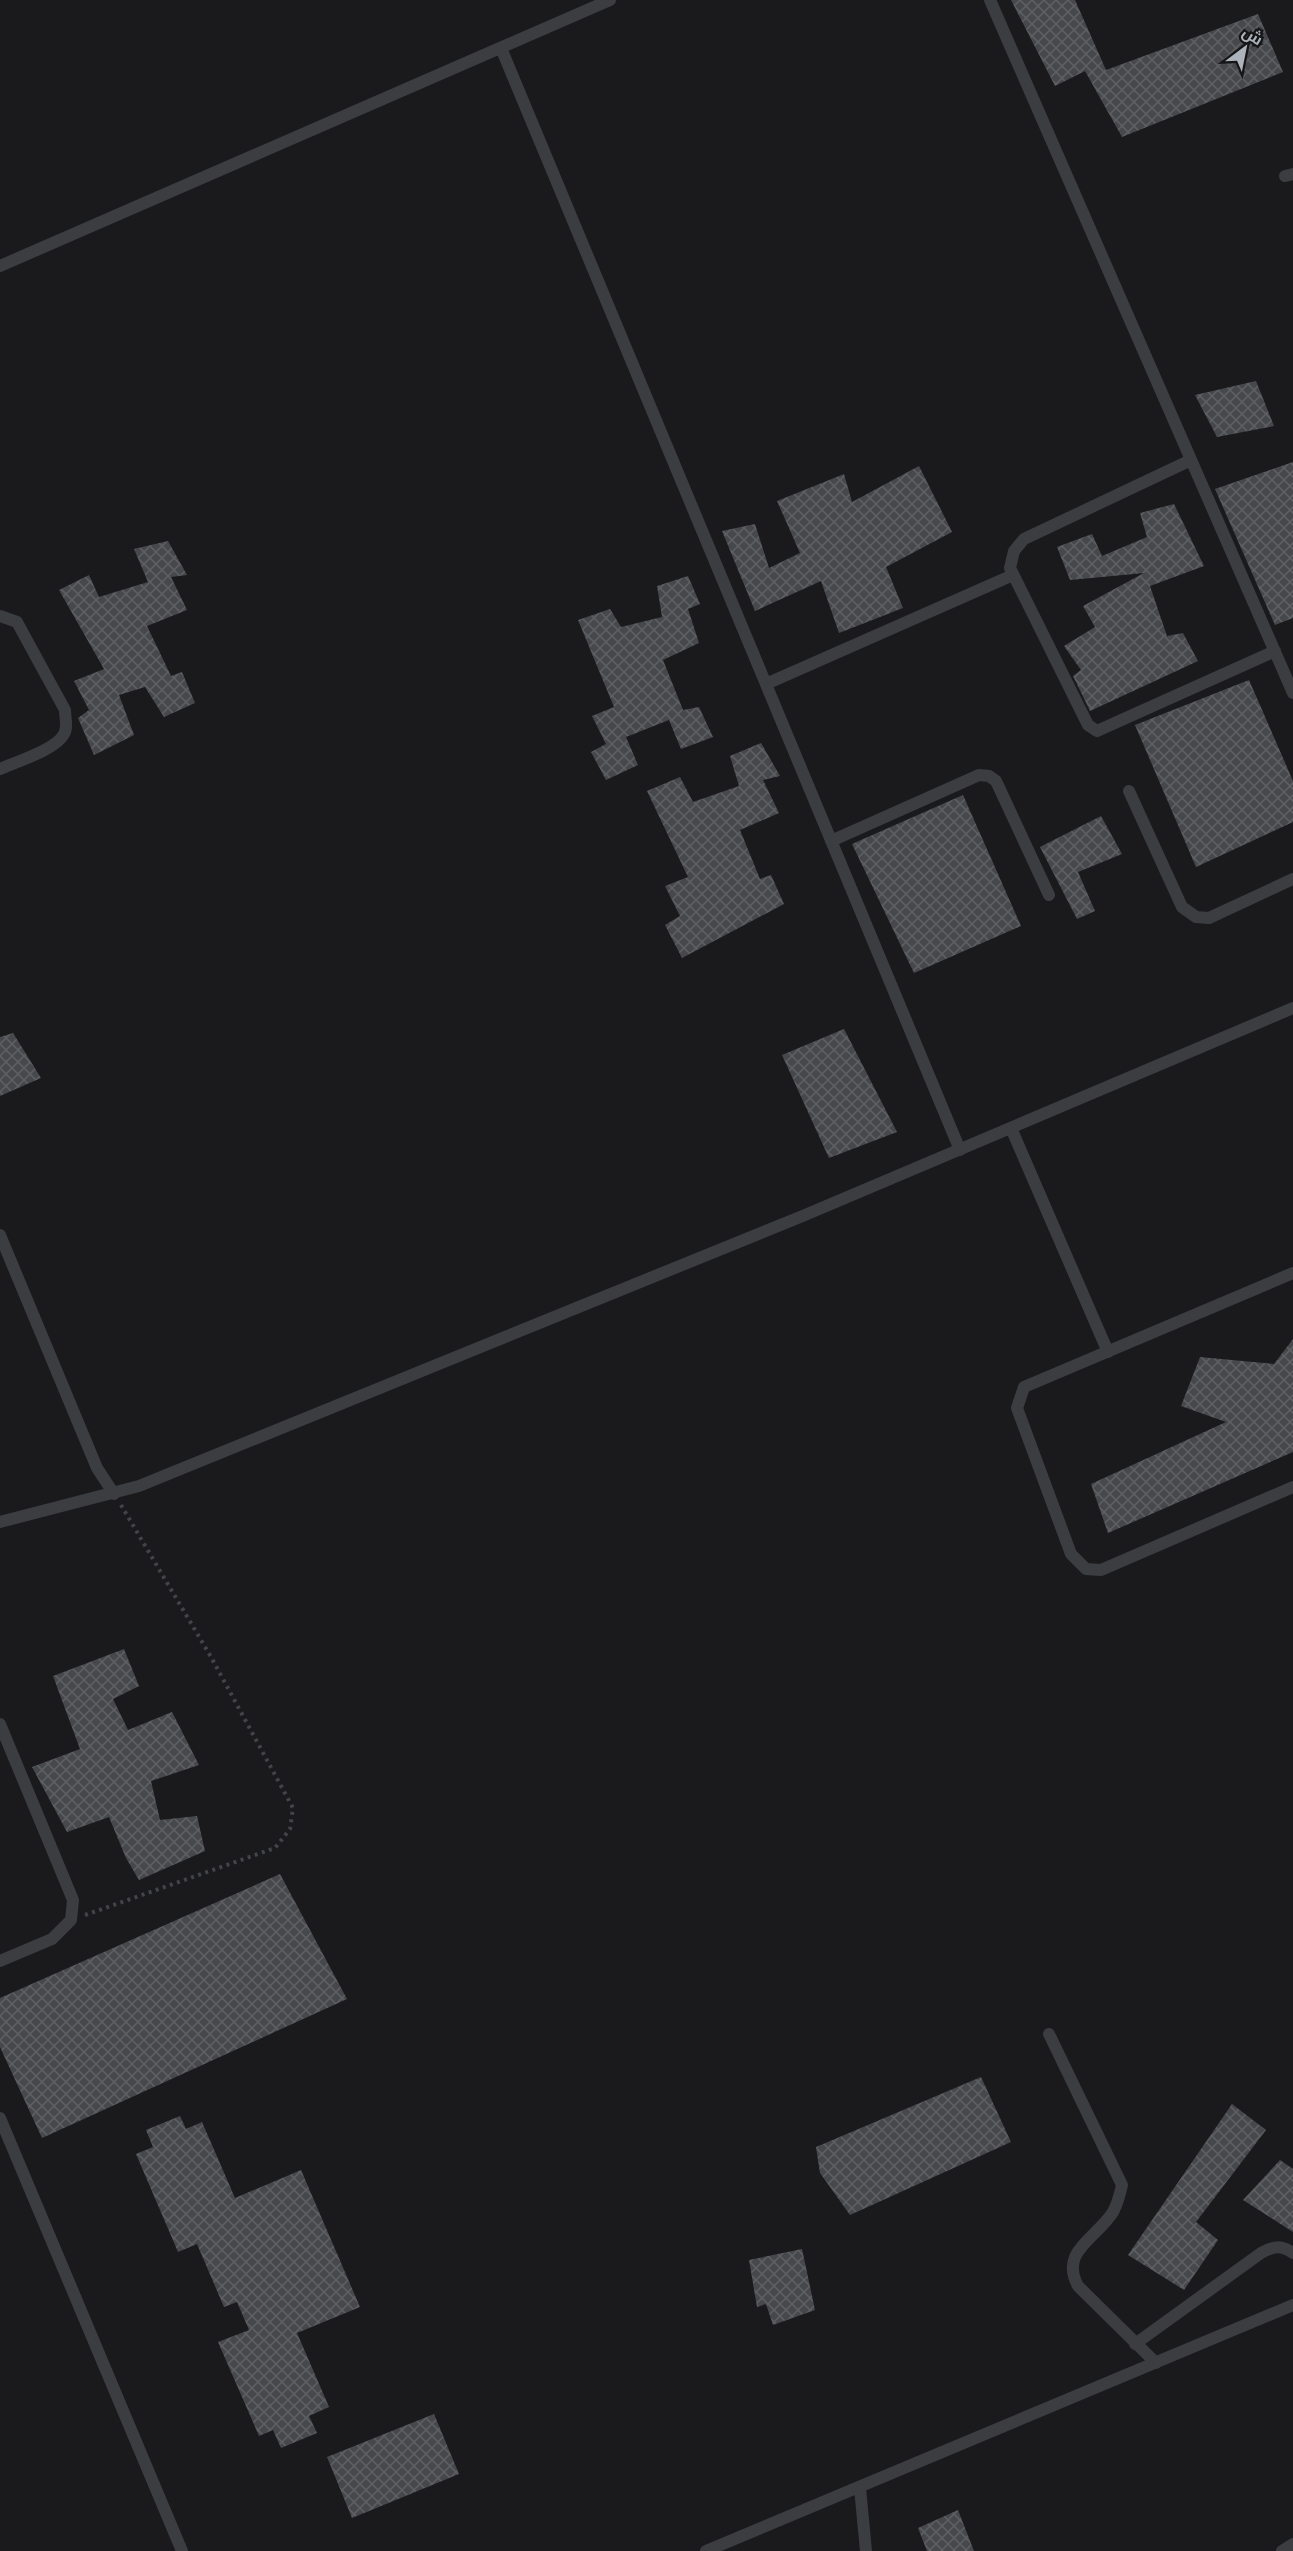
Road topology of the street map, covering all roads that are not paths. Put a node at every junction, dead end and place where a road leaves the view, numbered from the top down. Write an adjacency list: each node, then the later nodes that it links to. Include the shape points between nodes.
1 (610, 0): 3 (lane)
2 (990, 0): 5 (lane)
3 (501, 48): 4 (lane); 9 (lane)
4 (0, 266)
5 (1191, 460): 6 (lane, via 1024,539 1014,551 1010,568); 8 (lane)
6 (1013, 575): 8 (lane, via 1088,725 1097,731); 9 (lane)
7 (0, 616): 11 (lane, via 17,622 65,710 66,725 65,734 56,744)
8 (1275, 651): 10 (lane)
9 (766, 684): 13 (lane)
10 (1293, 693)
11 (0, 769)
12 (1129, 791): 14 (lane, via 1182,908 1196,917 1209,918)
13 (831, 840): 15 (lane, via 979,775 989,776 996,781); 18 (lane)
14 (1293, 879)
15 (1049, 895)
16 (1293, 1008): 17 (lane)
17 (1011, 1128): 18 (lane); 21 (lane)
18 (960, 1150): 23 (lane)
19 (0, 1235): 23 (lane, via 97,1468)
20 (1293, 1273): 21 (lane)
21 (1108, 1352): 22 (lane, via 1024,1387 1017,1408 1071,1554 1086,1569 1101,1570)
22 (1293, 1487)
23 (114, 1494): 24 (lane)
24 (0, 1522)
25 (0, 1724): 26 (lane, via 73,1900 71,1920 52,1939)
26 (0, 1961)
27 (1049, 2034): 31 (lane, via 1122,2185 1112,2214 1080,2249 1072,2274 1078,2286)
28 (0, 2118): 35 (lane)
29 (1293, 2253): 31 (lane, via 1284,2247 1261,2253)
30 (1293, 2305): 32 (lane)
31 (1135, 2344): 32 (lane)
32 (1156, 2363): 33 (lane)
33 (860, 2488): 36 (lane); 37 (lane)
34 (1293, 2544): 38 (lane)
35 (182, 2551)
36 (705, 2551)
37 (866, 2551)
38 (1282, 2551)

